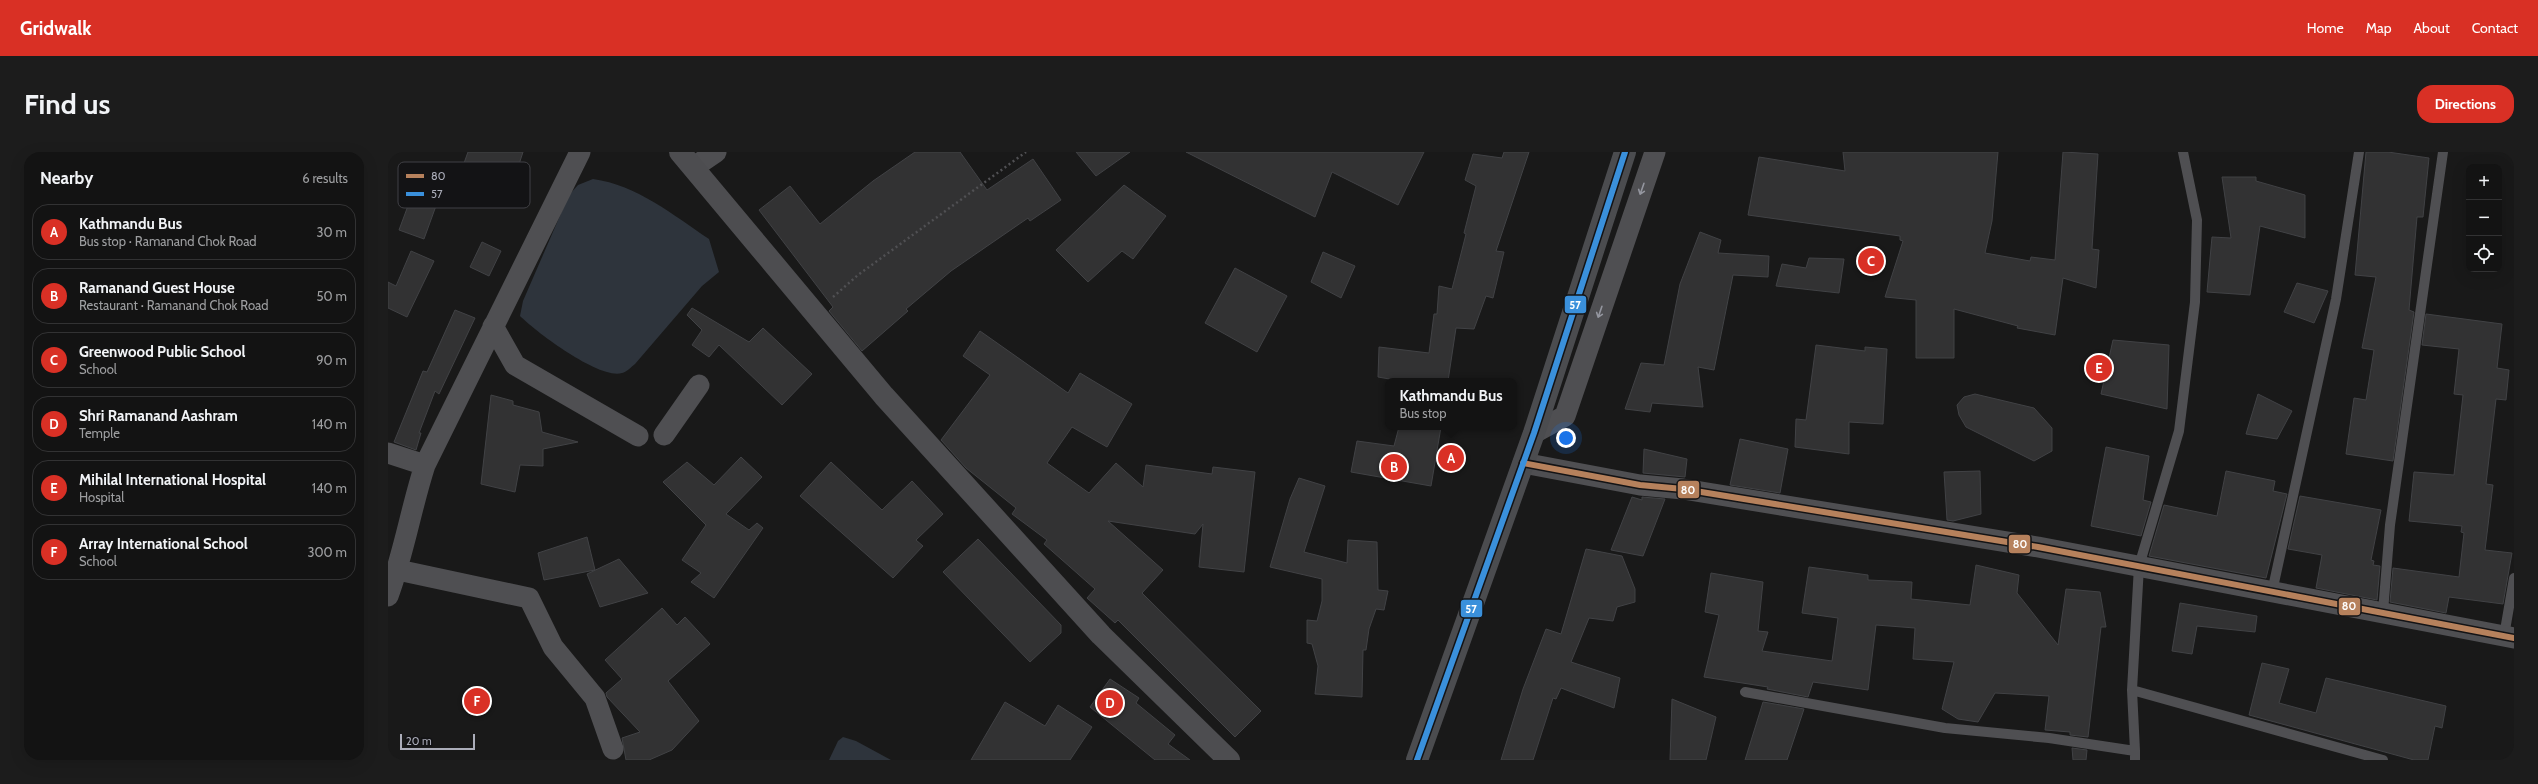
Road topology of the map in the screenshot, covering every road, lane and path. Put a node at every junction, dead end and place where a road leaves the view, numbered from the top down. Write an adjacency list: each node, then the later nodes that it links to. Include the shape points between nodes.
1 (580, 152): 11 (street)
2 (716, 152): 9 (street)
3 (1026, 152): 10 (path, via 858,275)
4 (1625, 152): 13 (highway)
5 (1655, 152): 13 (street, one-way to 13, via 1565,416)
6 (2183, 152): 19 (lane, via 2196,220 2195,302 2178,431)
7 (2359, 152): 22 (lane, via 2336,299)
8 (2443, 152): 24 (lane, via 2390,525)
9 (687, 160): 10 (main road)
10 (815, 313): 30 (main road, via 884,396 1102,635)
11 (493, 326): 15 (street, via 515,365); 18 (street)
12 (699, 385): 14 (street)
13 (1534, 433): 17 (highway)
14 (664, 435)
15 (638, 436)
16 (388, 453): 18 (street)
17 (1523, 463): 19 (street, via 1640,485 1683,489); 31 (highway)
18 (425, 465): 20 (street)
19 (2139, 566): 22 (street); 26 (lane)
20 (398, 570): 23 (street); 28 (street, via 529,598 553,648 595,698)
21 (2514, 578): 25 (lane)
22 (2272, 592): 24 (street)
23 (388, 596)
24 (2383, 612): 25 (street)
25 (2509, 637)
26 (2132, 690): 29 (lane); 32 (lane)
27 (1745, 692): 29 (lane, via 1946,728 2049,738)
28 (613, 749)
29 (2135, 756)
30 (1229, 760)
31 (1417, 760)
32 (2384, 760)

